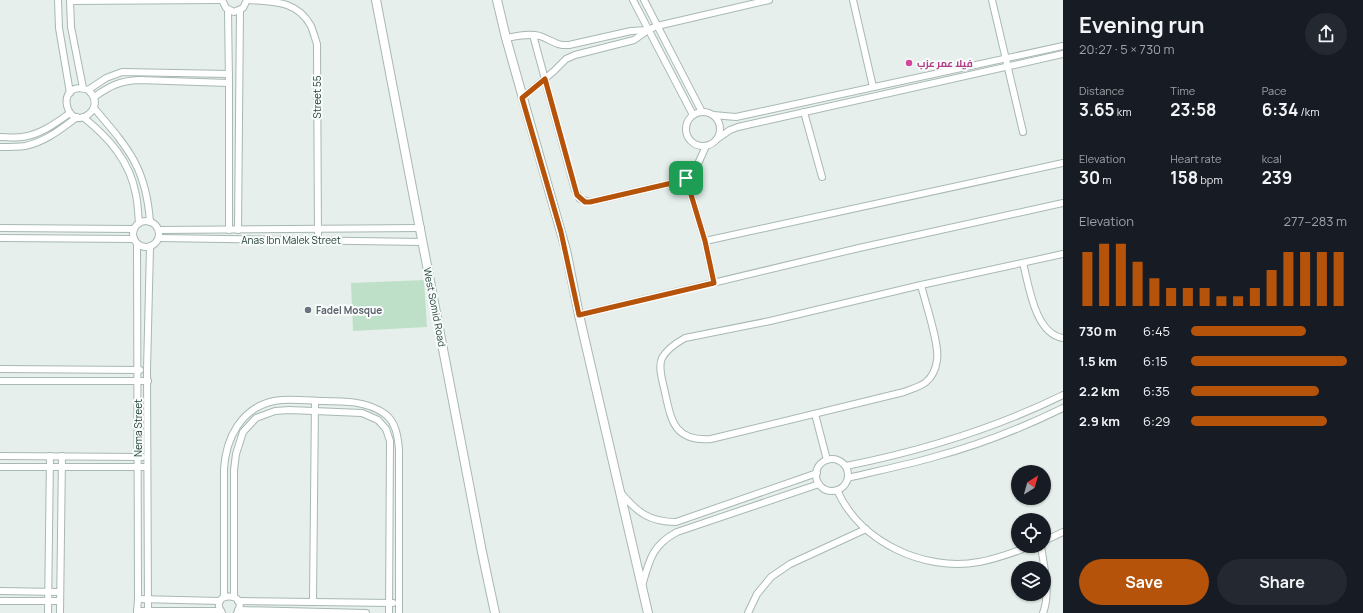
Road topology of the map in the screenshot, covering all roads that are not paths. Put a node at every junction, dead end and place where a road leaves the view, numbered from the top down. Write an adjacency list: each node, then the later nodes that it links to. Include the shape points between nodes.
1 (58, 0): 29 (street, via 59,28)
2 (71, 0): 3 (street); 28 (street, via 71,27)
3 (222, 0): 12 (street)
4 (247, 0): 13 (street); 55 (street, Street 55, via 283,3 299,12 311,26 316,44)
5 (376, 0): 51 (street, West Somid Road)
6 (497, 0): 17 (street)
7 (633, 0): 15 (street)
8 (644, 0): 14 (street)
9 (769, 0): 14 (street)
10 (854, 0): 27 (street)
11 (992, 0): 21 (street)
12 (228, 10): 13 (street); 24 (street)
13 (240, 10): 26 (street)
14 (657, 26): 15 (street); 33 (street)
15 (648, 30): 18 (street); 22 (street, via 634,40); 36 (street)
16 (533, 35): 17 (street); 18 (street); 25 (street)
17 (506, 38): 31 (street)
18 (562, 46): 22 (street)
19 (1063, 46): 21 (street)
20 (1063, 54): 23 (street)
21 (1006, 58): 23 (street); 27 (street)
22 (566, 59): 25 (street)
23 (1008, 66): 34 (street); 39 (street)
24 (229, 79): 26 (street); 28 (street, via 122,72); 30 (street, via 124,80); 54 (street)
25 (545, 79): 31 (street); 46 (street, via 575,190 580,199 590,202)
26 (238, 80): 54 (street)
27 (873, 87): 37 (street, via 736,117)
28 (85, 89): 29 (street, via 78,88); 30 (street)
29 (70, 93): 35 (street, via 66,100)
30 (94, 97): 32 (street)
31 (522, 98): 68 (street, via 561,232)
32 (94, 108): 38 (street, via 90,114); 48 (street, via 126,146 136,164 147,194)
33 (702, 112): 36 (street); 37 (street)
34 (804, 112): 41 (street, via 738,127); 45 (street)
35 (70, 113): 38 (street); 40 (street, via 36,133 23,137)
36 (693, 115): 42 (street, via 686,127 687,136 697,145)
37 (713, 115): 41 (street, via 720,127)
38 (80, 117): 43 (street, via 39,142 24,146); 49 (street, via 112,143 125,163 134,185)
39 (1023, 132)
40 (0, 137)
41 (716, 140): 42 (street)
42 (706, 146): 46 (street, via 692,174)
43 (0, 147)
44 (1063, 163): 60 (street)
45 (822, 177)
46 (686, 178): 60 (street)
47 (1063, 203): 66 (street)
48 (150, 222): 49 (street); 53 (street)
49 (138, 223): 52 (street)
50 (0, 228): 52 (street)
51 (421, 228): 55 (street, Anas Ibn Malek Street); 62 (street, West Somid Road)
52 (134, 229): 61 (street)
53 (159, 230): 54 (street, Anas Ibn Malek Street); 57 (street)
54 (233, 230): 55 (street, Anas Ibn Malek Street); 58 (street)
55 (317, 230): 59 (street, Street 55)
56 (0, 238): 61 (street)
57 (159, 238): 58 (street, Anas Ibn Malek Street); 63 (street, via 156,244)
58 (233, 240): 59 (street, Anas Ibn Malek Street)
59 (318, 240): 62 (street, Anas Ibn Malek Street)
60 (705, 241): 66 (street)
61 (135, 242): 63 (street, via 142,247); 71 (street, Nema Street)
62 (423, 242): 130 (street, West Somid Road)
63 (150, 247): 72 (street, Nema Street)
64 (1063, 254): 65 (street)
65 (1023, 263): 67 (street); 69 (street, via 1037,315 1046,329)
66 (714, 283): 68 (street)
67 (920, 285): 82 (street, via 937,347 938,360 934,372 926,382 904,392); 82 (street, via 770,321 685,338 666,351 661,360 660,370 672,421 678,430 688,437 699,440 711,439)
68 (579, 315): 101 (street)
69 (1063, 338)
70 (0, 369): 71 (street)
71 (138, 370): 72 (street); 75 (street, Nema Street)
72 (148, 370): 74 (street, Nema Street)
73 (0, 381): 75 (street)
74 (148, 381): 75 (street); 87 (street, Nema Street)
75 (138, 382): 86 (street, Nema Street)
76 (1063, 395): 91 (street, via 966,435 906,453)
77 (315, 401): 78 (street); 80 (street); 113 (street, via 281,400 260,406 242,419 231,437 224,469)
78 (356, 403): 81 (street); 90 (street, via 373,407 390,420 398,438)
79 (1063, 408): 98 (street, via 971,446)
80 (315, 411): 81 (street); 114 (street, via 281,410 268,413 251,422 243,432 234,470); 118 (street)
81 (354, 412): 89 (street, via 373,417 386,429 391,446)
82 (815, 414): 88 (street)
83 (0, 456): 84 (street)
84 (50, 456): 85 (street); 93 (street)
85 (62, 456): 86 (street); 94 (street)
86 (138, 457): 87 (street); 95 (street, Nema Street)
87 (147, 457): 96 (street, Nema Street)
88 (827, 460): 91 (street, via 837,460); 97 (street, via 821,464)
89 (391, 464): 90 (street); 119 (street)
90 (399, 464): 120 (street)
91 (846, 466): 98 (street)
92 (0, 467): 93 (street)
93 (50, 467): 94 (street); 109 (street)
94 (62, 467): 95 (street); 110 (street)
95 (138, 467): 96 (street); 111 (street, Nema Street)
96 (147, 467): 112 (street, Nema Street)
97 (817, 473): 99 (street); 101 (street, via 676,522 652,519 632,506)
98 (848, 478): 100 (street, via 844,486)
99 (819, 484): 100 (street, via 829,490); 107 (street, via 668,537 650,559)
100 (837, 490): 102 (street)
101 (620, 492): 107 (street)
102 (866, 529): 105 (street, via 904,554 928,561 978,563); 132 (street, via 790,564 771,577 757,594)
103 (1063, 532): 104 (street)
104 (1051, 538)
105 (1011, 553)
106 (1042, 553): 133 (street, via 1047,587)
107 (642, 588): 131 (street)
108 (0, 591): 109 (street)
109 (48, 592): 110 (street); 116 (street)
110 (60, 592): 117 (street)
111 (138, 599): 112 (street); 121 (street, Nema Street)
112 (148, 599): 113 (street); 122 (street, Nema Street)
113 (222, 599): 114 (street, via 229,596); 123 (street, via 219,606)
114 (236, 599): 118 (street); 124 (street, via 240,606)
115 (0, 601): 116 (street)
116 (48, 601): 117 (street); 125 (street)
117 (60, 601): 126 (street)
118 (313, 602): 119 (street)
119 (389, 603): 120 (street); 128 (street)
120 (399, 603): 129 (street)
121 (137, 612): 122 (street)
122 (148, 612): 123 (street)
123 (222, 612)
124 (238, 612): 127 (street)
125 (48, 613)
126 (60, 613)
127 (366, 613)
128 (389, 613)
129 (399, 613)
130 (495, 613)
131 (648, 613)
132 (748, 613)
133 (1043, 613)

